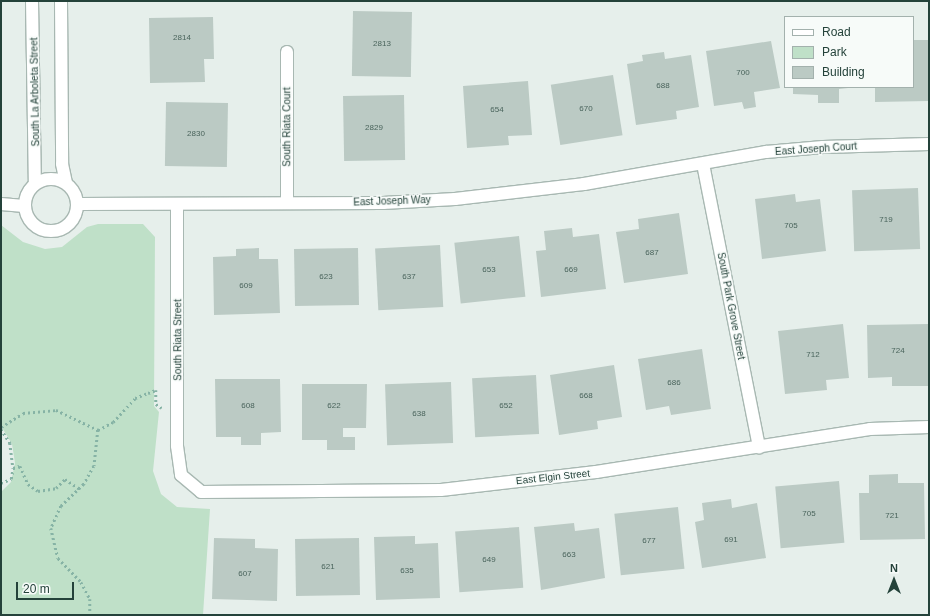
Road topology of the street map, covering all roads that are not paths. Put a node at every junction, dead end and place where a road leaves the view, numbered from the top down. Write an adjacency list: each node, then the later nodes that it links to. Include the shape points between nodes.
1 (32, 1): 7 (street, South La Arboleta Street)
2 (61, 1): 6 (street, via 62,164)
3 (286, 52): 8 (street, South Riata Court)
4 (929, 144): 5 (street, East Joseph Court, via 823,147)
5 (703, 164): 8 (street, East Joseph Way, via 584,184 455,199 383,203); 14 (street, South Park Grove Street)
6 (66, 183): 7 (street, via 51,178); 10 (street)
7 (35, 184): 12 (street, via 25,198)
8 (287, 202): 11 (street, East Joseph Way)
9 (1, 204): 12 (street)
10 (77, 204): 11 (street, East Joseph Way); 12 (street, via 69,225 48,232 34,226)
11 (177, 205): 15 (street, South Riata Street, via 178,409)
12 (24, 206)
13 (929, 427): 14 (street, East Elgin Street, via 870,429)
14 (759, 448): 15 (street, East Elgin Street, via 596,472 441,490 228,495 201,492)
15 (181, 475)

